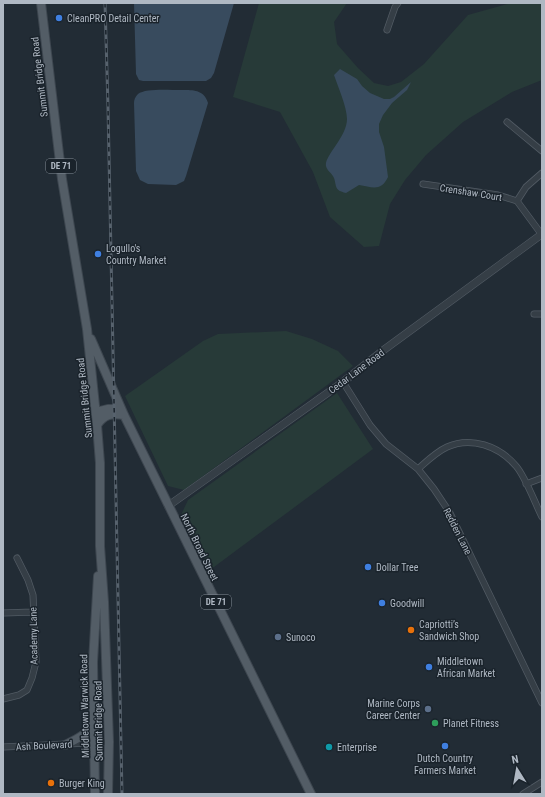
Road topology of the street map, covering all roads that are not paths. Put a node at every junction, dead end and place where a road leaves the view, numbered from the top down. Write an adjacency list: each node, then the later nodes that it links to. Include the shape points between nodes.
1 (41, 3): 12 (main road, Summit Bridge Road / DE 71, via 62,179)
2 (398, 3): 3 (street)
3 (387, 30)
4 (507, 122): 5 (street)
5 (542, 151)
6 (542, 173): 8 (street, via 526,188)
7 (423, 184): 8 (street, Crenshaw Court, via 498,195)
8 (518, 201): 9 (street)
9 (542, 235): 13 (street, Cedar Lane Road)
10 (534, 314): 11 (street)
11 (542, 314)
12 (87, 329): 14 (main road, Summit Bridge Road); 15 (main road, North Broad Street / DE 71)
13 (343, 382): 17 (street, Redden Lane, via 370,425 386,444); 20 (street, Cedar Lane Road)
14 (96, 412): 15 (main road, via 108,409); 16 (main road, Summit Bridge Road)
15 (123, 412): 16 (main road, via 108,415); 20 (main road, North Broad Street / DE 71)
16 (97, 425): 22 (main road, Summit Bridge Road, via 100,463)
17 (418, 469): 19 (street, via 447,447 463,442 481,443 508,458 516,466); 27 (street, Redden Lane, via 450,513)
18 (542, 478): 19 (street)
19 (526, 484): 21 (street)
20 (168, 506): 36 (main road, North Broad Street / DE 71)
21 (542, 517)
22 (100, 546): 28 (main road, Middletown Warwick Road, via 93,662); 29 (main road, Summit Bridge Road)
23 (17, 558): 24 (street, Academy Lane, via 33,595)
24 (33, 612): 25 (street); 26 (street, Academy Lane, via 36,662 32,678 27,690)
25 (3, 613)
26 (3, 699)
27 (542, 703)
28 (94, 722): 30 (main road, Middletown Warwick Road); 31 (main road, via 90,731)
29 (109, 742): 30 (street, Ash Boulevard); 35 (main road, Summit Bridge Road)
30 (95, 743): 31 (street, Ash Boulevard); 34 (main road, Middletown Warwick Road)
31 (65, 744): 32 (street, Ash Boulevard)
32 (3, 748)
33 (542, 782): 37 (street)
34 (95, 794)
35 (108, 794)
36 (310, 794)
37 (523, 794)

